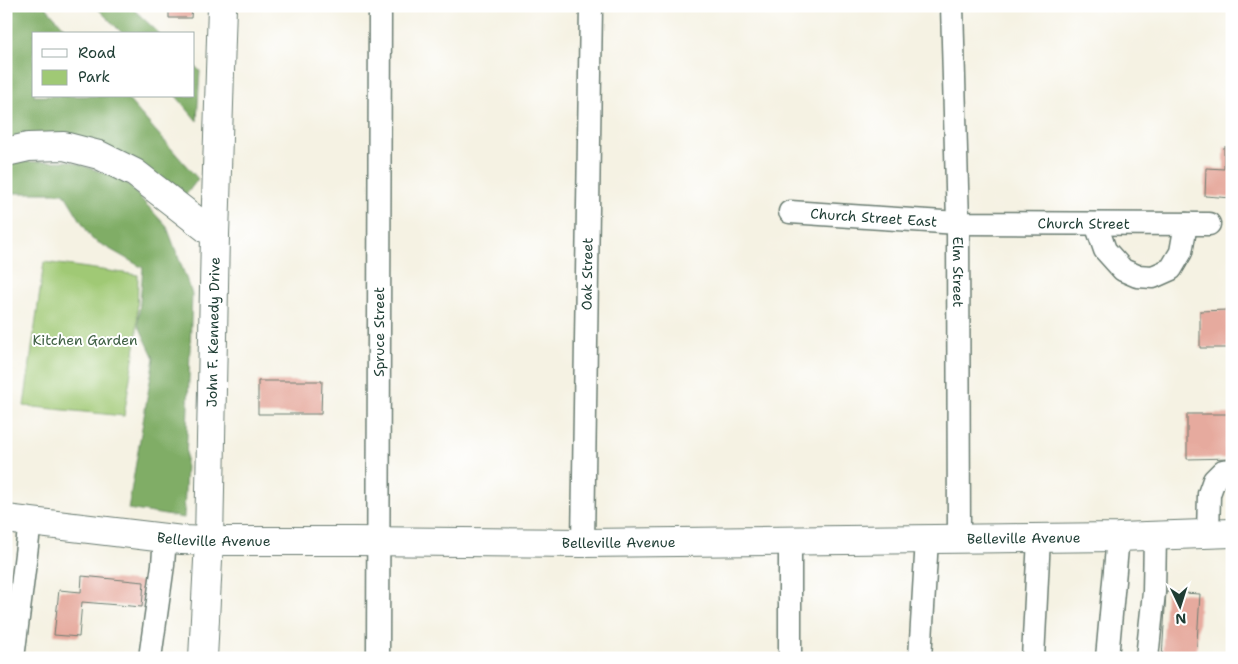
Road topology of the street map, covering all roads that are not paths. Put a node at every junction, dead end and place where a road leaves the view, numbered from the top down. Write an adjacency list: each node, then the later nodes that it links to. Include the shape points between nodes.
1 (222, 6): 11 (main road, John F. Kennedy Drive)
2 (380, 6): 23 (street, Spruce Street)
3 (591, 6): 24 (street, Oak Street)
4 (952, 6): 7 (street, Elm Street)
5 (6, 152): 11 (main road, via 28,147 64,146 99,155 135,173)
6 (790, 212): 7 (street, Church Street East)
7 (958, 223): 8 (street, Church Street); 18 (street, Elm Street)
8 (1096, 224): 9 (street, Church Street); 9 (street, via 1105,250 1122,270 1137,276 1153,277 1171,269 1181,252)
9 (1186, 224): 10 (street, Church Street)
10 (1209, 224)
11 (215, 235): 21 (main road, John F. Kennedy Drive)
12 (1232, 470): 14 (street, via 1223,471 1214,480 1210,494)
13 (18, 520): 16 (main road, Belleville Avenue); 25 (street)
14 (1220, 534): 15 (main road, Belleville Avenue)
15 (1155, 536): 17 (main road, Belleville Avenue); 33 (street, via 1154,592)
16 (165, 537): 21 (main road, Belleville Avenue); 26 (street)
17 (1118, 537): 19 (main road, Belleville Avenue); 32 (street)
18 (959, 538): 19 (main road, Belleville Avenue); 20 (main road, Belleville Avenue)
19 (1039, 538): 31 (street)
20 (927, 539): 22 (main road, Belleville Avenue); 30 (street)
21 (209, 541): 23 (main road, Belleville Avenue); 27 (main road, John F. Kennedy Drive)
22 (790, 541): 24 (main road, Belleville Avenue); 29 (street)
23 (378, 542): 24 (main road, Belleville Avenue); 28 (street, Spruce Street)
24 (583, 543)
25 (13, 658)
26 (150, 658)
27 (203, 658)
28 (378, 658)
29 (790, 658)
30 (920, 658)
31 (1033, 658)
32 (1107, 658)
33 (1147, 658)

